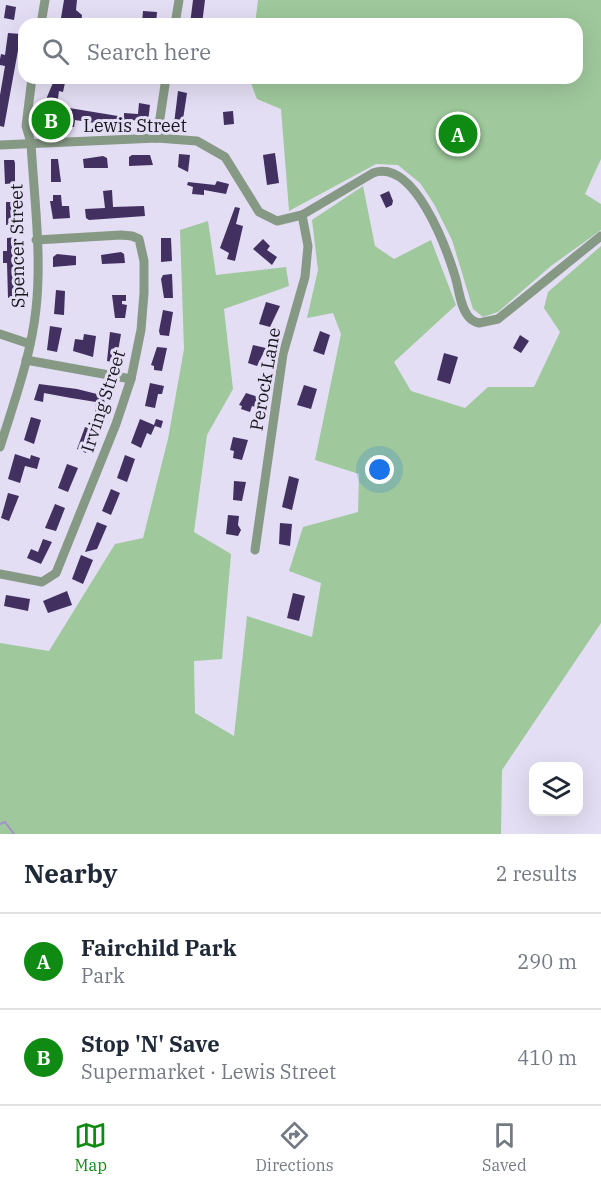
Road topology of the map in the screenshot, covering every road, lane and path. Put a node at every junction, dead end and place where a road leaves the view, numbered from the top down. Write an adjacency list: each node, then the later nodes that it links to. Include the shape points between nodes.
1 (45, 0): 3 (street)
2 (179, 0): 4 (street)
3 (42, 18)
4 (176, 18)
5 (32, 84): 8 (street, Spencer Street, via 26,126)
6 (165, 84): 7 (street)
7 (157, 138): 8 (street, Lewis Street); 10 (street, Lewis Street, via 187,139 216,150 232,165 256,207 267,218 285,221)
8 (31, 143): 9 (street, Lewis Street); 12 (street, Spencer Street)
9 (0, 145)
10 (302, 215): 11 (street, via 373,173 382,170 398,175 419,198 440,235 466,314 473,322 484,324 498,319); 18 (street, Perock Lane, via 308,246 306,277 283,354)
11 (601, 236)
12 (36, 240): 14 (street, Spencer Street, via 37,288); 16 (street, Irving Street, via 121,235 139,239 144,293)
13 (0, 334): 14 (street)
14 (30, 344): 15 (street, Spencer Street)
15 (26, 360): 16 (street); 17 (street, Spencer Street)
16 (131, 379): 19 (street, Irving Street, via 56,573 42,582)
17 (0, 447)
18 (255, 550)
19 (0, 574)

